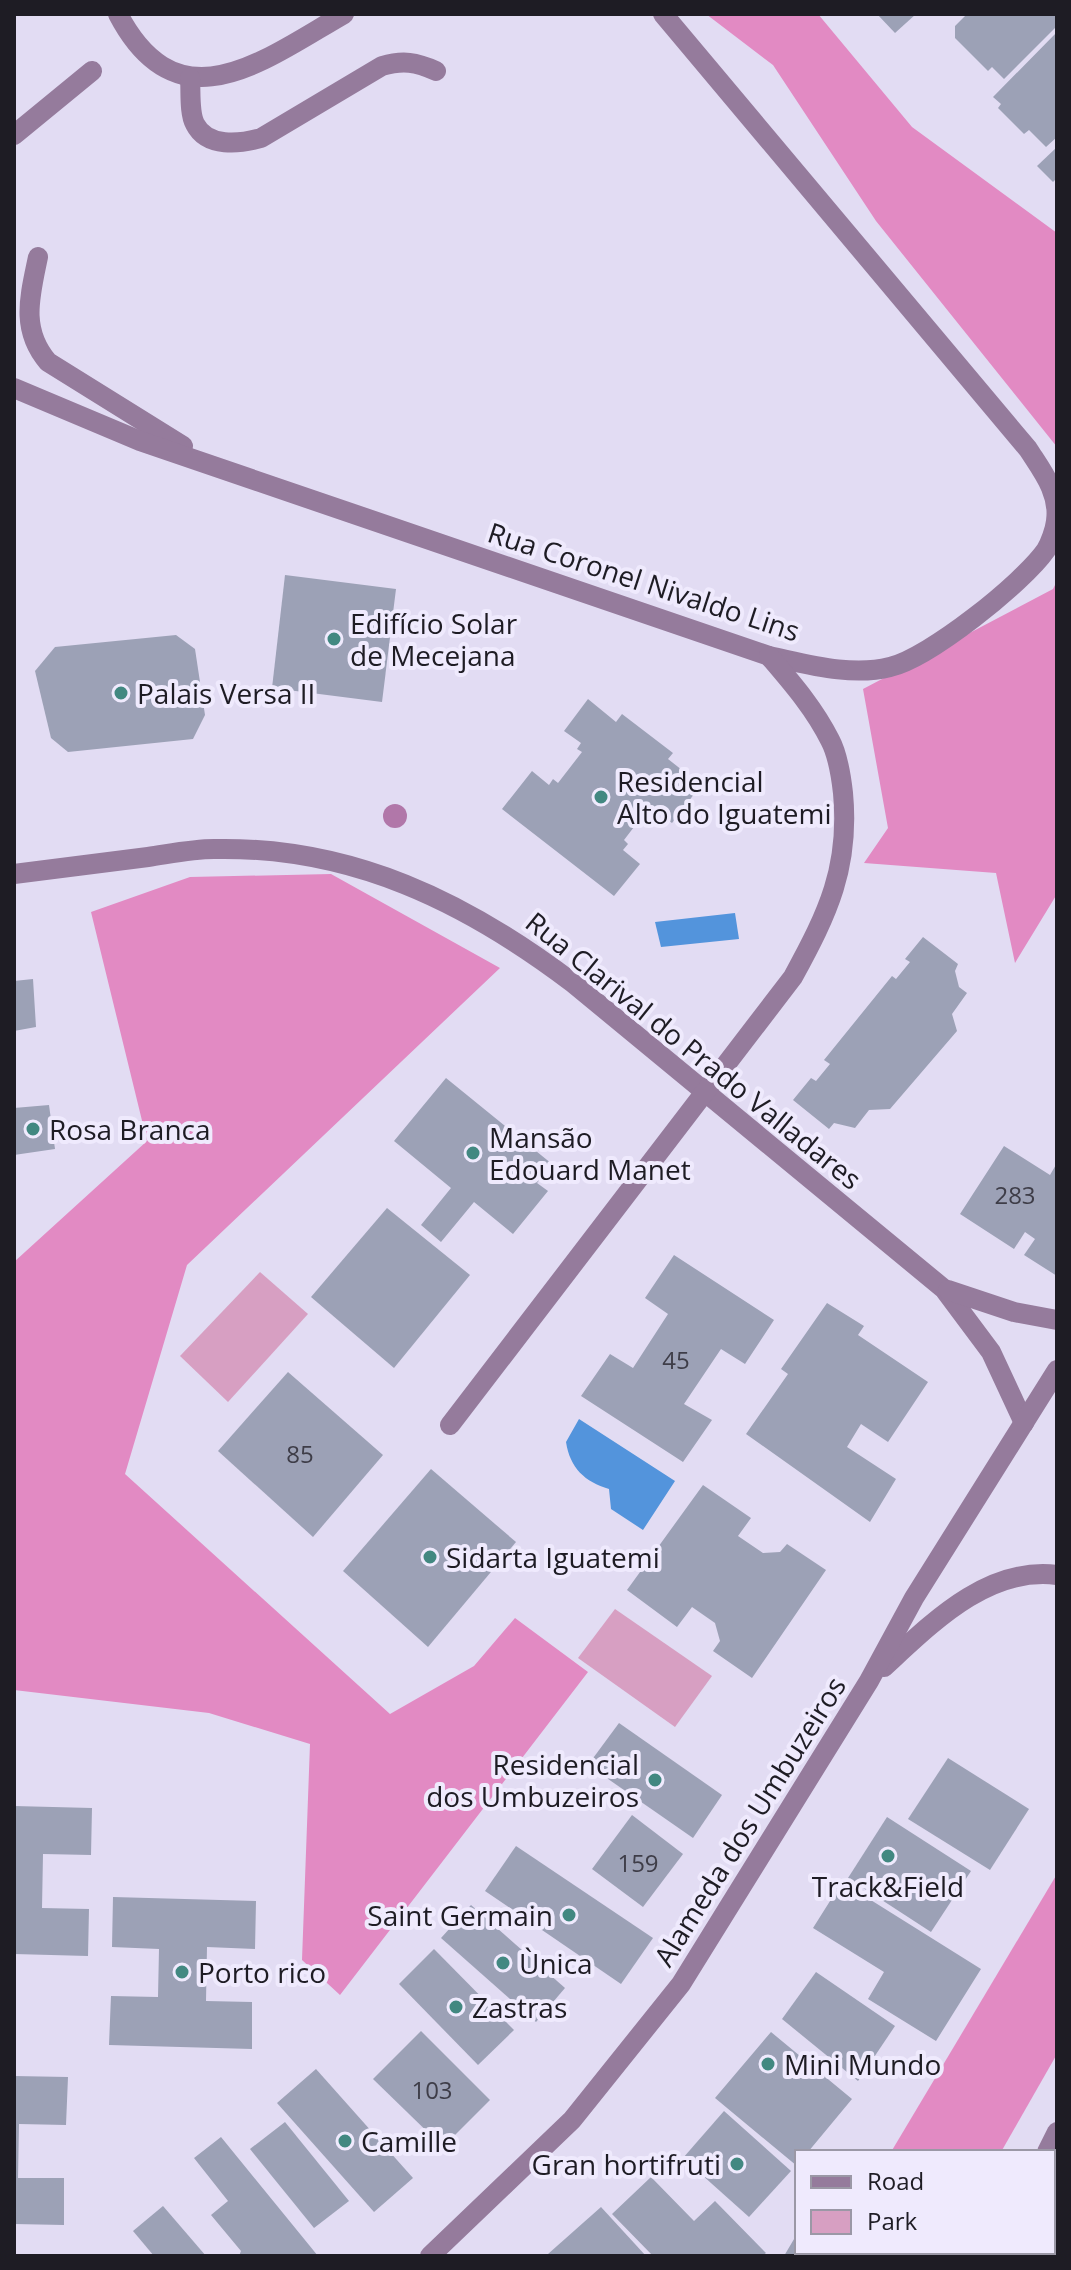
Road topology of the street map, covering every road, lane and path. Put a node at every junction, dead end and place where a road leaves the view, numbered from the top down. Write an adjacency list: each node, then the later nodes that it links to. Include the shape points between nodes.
1 (118, 14): 6 (street, via 131,39 159,64)
2 (344, 14): 6 (street, via 262,61 222,76)
3 (663, 14): 11 (street, Rua Coronel Nivaldo Lins, via 1028,449 1053,488 1056,520 1047,549 931,649 890,668 850,669)
4 (92, 71): 7 (street)
5 (436, 71): 6 (street, via 417,62 382,66 261,138 242,144 223,143 194,124)
6 (190, 78)
7 (14, 135)
8 (38, 257): 10 (street, via 28,327 48,362)
9 (14, 388): 10 (street, Rua Coronel Nivaldo Lins, via 140,441)
10 (210, 463): 11 (street, Rua Coronel Nivaldo Lins)
11 (769, 656): 13 (street, via 805,698 832,743 846,823 842,869 824,920 793,977)
12 (14, 874): 13 (street, Rua Clarival do Prado Valladares, via 213,849 284,852 359,866 439,897 515,939)
13 (706, 1091): 14 (street, Rua Clarival do Prado Valladares); 18 (street)
14 (944, 1289): 15 (street, Rua Clarival do Prado Valladares); 17 (street, Rua Clarival do Prado Valladares, via 991,1352)
15 (1057, 1320)
16 (1057, 1370): 17 (street, Alameda dos Umbuzeiros)
17 (1024, 1423): 20 (street, Alameda dos Umbuzeiros, via 914,1598)
18 (450, 1425)
19 (1057, 1575): 20 (street, via 1010,1578 971,1595)
20 (869, 1681): 23 (street, Alameda dos Umbuzeiros, via 681,1984 572,2120)
21 (1057, 2132): 22 (street)
22 (1048, 2150)
23 (430, 2256)

